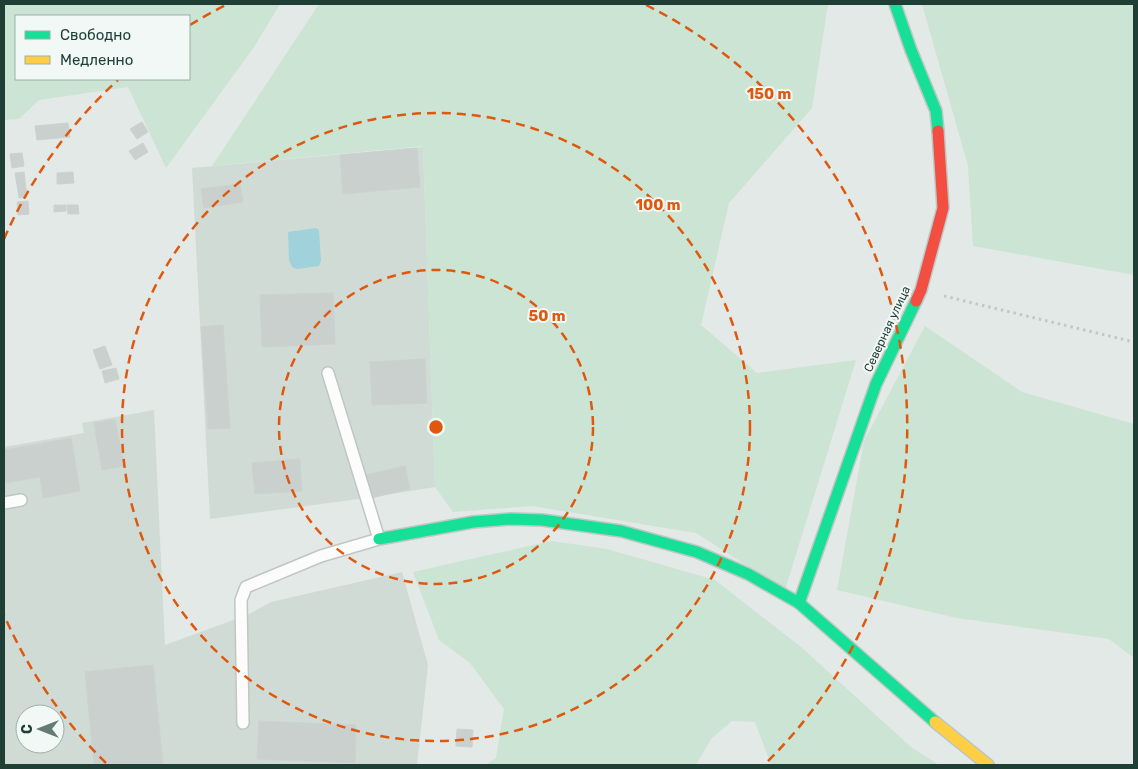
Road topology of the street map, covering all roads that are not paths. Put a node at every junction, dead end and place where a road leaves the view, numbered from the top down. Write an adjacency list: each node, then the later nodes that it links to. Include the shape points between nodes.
1 (894, 4): 6 (street, Северная улица, via 936,111 943,208 921,290 876,384)
2 (328, 373): 5 (lane)
3 (21, 500): 4 (lane)
4 (4, 503)
5 (379, 538): 6 (street, via 510,519 621,531 697,552 748,574); 7 (lane, via 321,556 246,587 241,600)
6 (799, 603): 8 (street)
7 (243, 723)
8 (988, 765)

